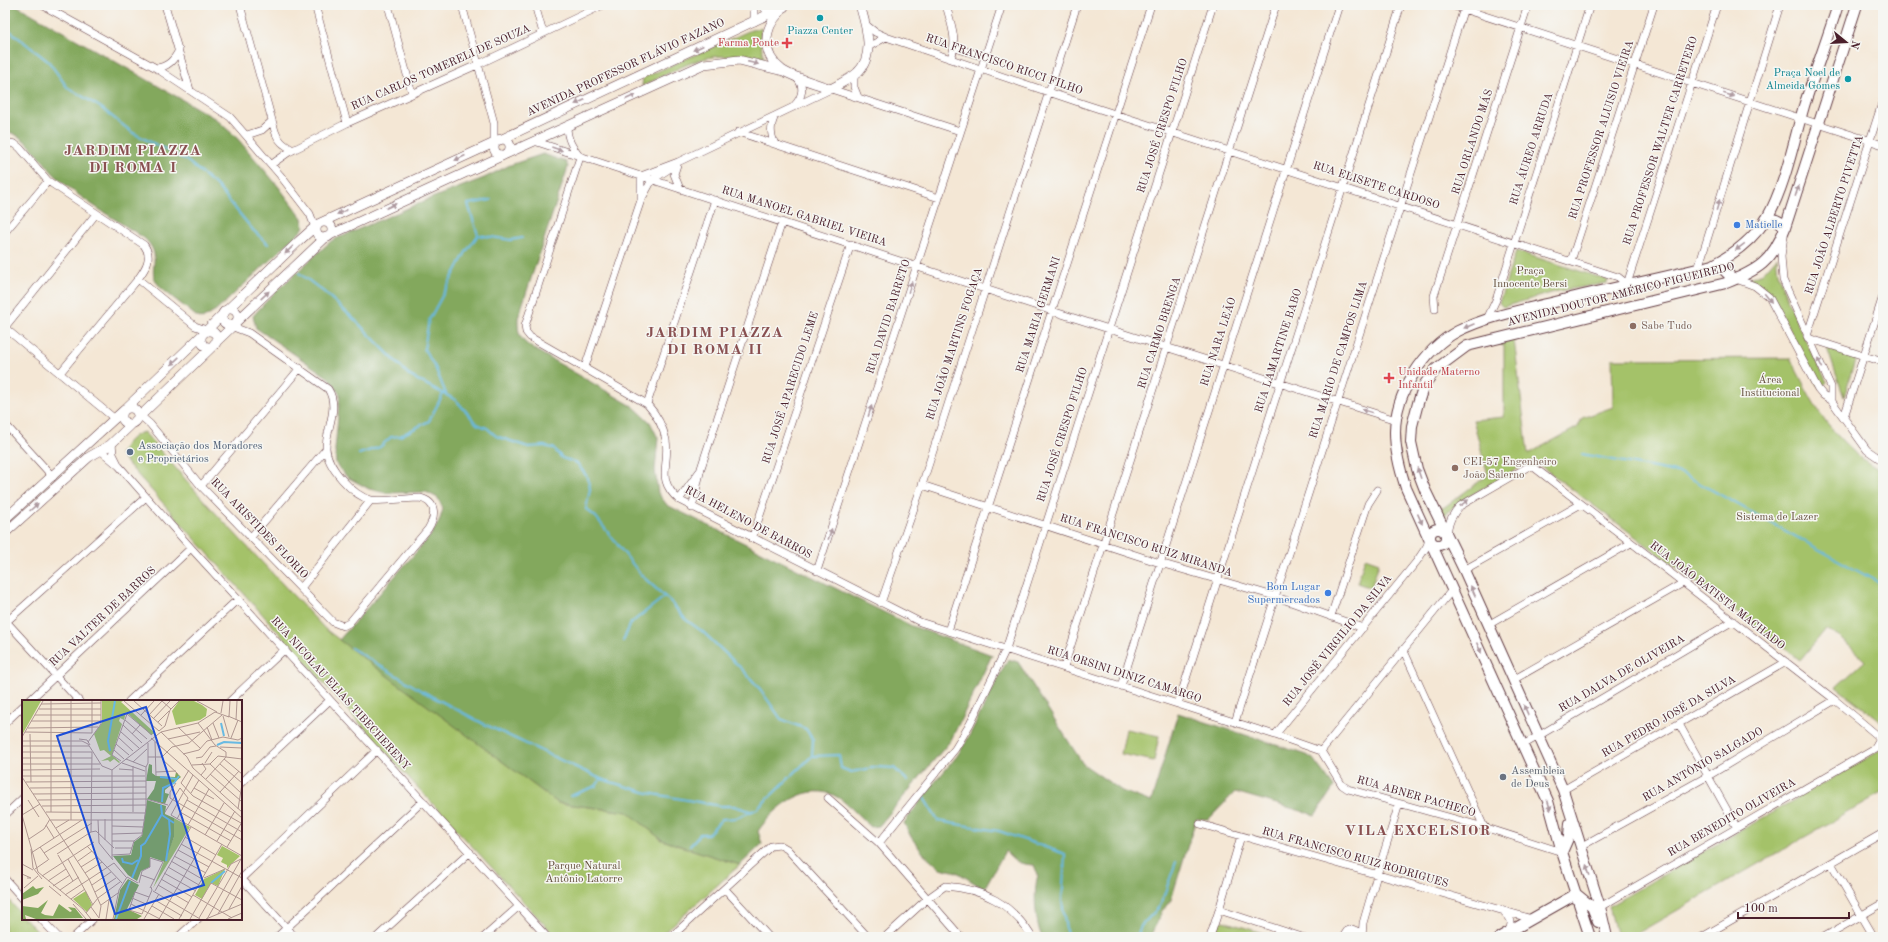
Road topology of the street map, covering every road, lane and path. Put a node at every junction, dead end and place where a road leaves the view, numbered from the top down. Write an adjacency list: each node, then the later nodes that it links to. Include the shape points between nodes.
1 (42, 5): 44 (street)
2 (165, 5): 39 (street)
3 (240, 5): 61 (street)
4 (315, 5): 62 (street)
5 (388, 5): 52 (street)
6 (462, 5): 42 (street)
7 (535, 5): 34 (street)
8 (603, 5): 34 (street, RUA CARLOS TOMERELI DE SOUZA)
9 (754, 5): 31 (street)
10 (761, 5): 30 (street)
11 (860, 5): 32 (street)
12 (946, 5): 38 (street)
13 (1002, 5): 40 (street, RUA DAVID BARRETO)
14 (1077, 5): 51 (street, RUA JOÃO MARTINS FOGAÇA)
15 (1151, 5): 57 (street, RUA MARIA GERMANI)
16 (1213, 5): 68 (street, RUA JOSÉ CRESPO FILHO)
17 (1276, 5): 76 (street, RUA CARMO BRENGA)
18 (1339, 5): 82 (street, RUA NARA LEÃO)
19 (1401, 5): 87 (street, RUA LAMARTINE BABO)
20 (1451, 5): 29 (street)
21 (1528, 5): 33 (street, RUA ORLANDO MÁS)
22 (1590, 5): 36 (street, RUA ÁUREO ARRUDA)
23 (1654, 5): 43 (street, RUA PROFESSOR ALUISIO VIEIRA)
24 (1717, 5): 48 (street, RUA PROFESSOR WALTER CARRETERO)
25 (1780, 5): 55 (street)
26 (1838, 5): 60 (main road, AVENIDA DOUTOR AMÉRICO FIGUEIREDO)
27 (1857, 5): 64 (main road, AVENIDA DOUTOR AMÉRICO FIGUEIREDO)
28 (786, 6): 30 (street, AVENIDA PROFESSOR FLÁVIO FAZANO); 46 (street, via 772,21 766,38 769,54)
29 (1464, 7): 33 (street); 92 (street, RUA MARIO DE CAMPOS LIMA)
30 (770, 14): 31 (street, AVENIDA PROFESSOR FLÁVIO FAZANO)
31 (754, 22): 58 (street, AVENIDA PROFESSOR FLÁVIO FAZANO, one-way to 58)
32 (866, 26): 35 (street, RUA FRANCISCO RICCI FILHO); 37 (street)
33 (1521, 27): 36 (street); 96 (street, RUA ORLANDO MÁS)
34 (544, 33): 42 (street, RUA CARLOS TOMERELI DE SOUZA)
35 (886, 37): 37 (street); 41 (street, RUA FRANCISCO RICCI FILHO)
36 (1577, 46): 43 (street); 101 (street, RUA ÁUREO ARRUDA)
37 (868, 47): 47 (street, via 864,63)
38 (955, 48): 40 (street); 41 (street)
39 (179, 50): 44 (street, via 172,61); 50 (street)
40 (985, 57): 45 (street, RUA DAVID BARRETO)
41 (951, 59): 45 (street, RUA FRANCISCO RICCI FILHO)
42 (479, 64): 52 (street, RUA CARLOS TOMERELI DE SOUZA); 63 (street)
43 (1635, 64): 48 (street); 104 (street, RUA PROFESSOR ALUISIO VIEIRA)
44 (156, 68): 50 (street)
45 (981, 69): 51 (street, RUA FRANCISCO RICCI FILHO); 66 (street, RUA DAVID BARRETO)
46 (783, 71): 49 (street); 56 (street, via 798,80 802,87 801,96); 65 (street, one-way to 46, via 704,64 739,60)
47 (854, 75): 49 (street); 53 (street, via 854,87)
48 (1692, 83): 55 (street, one-way to 55); 109 (street, RUA PROFESSOR WALTER CARRETERO)
49 (831, 89): 53 (street); 56 (street)
50 (190, 90): 69 (street, via 230,117)
51 (1049, 92): 57 (street, RUA FRANCISCO RICCI FILHO); 110 (street, RUA JOÃO MARTINS FOGAÇA)
52 (412, 93): 62 (street, RUA CARLOS TOMERELI DE SOUZA)
53 (858, 97): 66 (street)
54 (1883, 100): 72 (street, RUA JOÃO ALBERTO PIVETTA)
55 (1750, 101): 60 (street); 106 (street, one-way to 55)
56 (793, 108): 59 (street)
57 (1116, 114): 68 (street, RUA ELISETE CARDOSO); 114 (street, RUA MARIA GERMANI)
58 (553, 115): 65 (street, via 562,117); 70 (street, AVENIDA PROFESSOR FLÁVIO FAZANO)
59 (775, 116): 67 (street); 74 (street, via 771,130 771,138)
60 (1801, 118): 64 (street); 94 (main road, AVENIDA DOUTOR AMÉRICO FIGUEIREDO, via 1778,195)
61 (272, 122): 69 (street, via 262,130); 77 (street, via 277,138)
62 (347, 123): 77 (street, RUA CARLOS TOMERELI DE SOUZA)
63 (494, 124): 70 (street); 70 (street)
64 (1818, 124): 72 (street); 98 (main road, AVENIDA DOUTOR AMÉRICO FIGUEIREDO, one-way to 64)
65 (567, 126): 71 (street); 79 (street, via 570,145)
66 (960, 131): 89 (street, RUA DAVID BARRETO)
67 (738, 132): 74 (street); 80 (street)
68 (1172, 132): 76 (street, RUA ELISETE CARDOSO); 120 (street, RUA JOSÉ CRESPO FILHO)
69 (247, 135): 81 (street)
70 (499, 141): 78 (street, via 509,147); 78 (street, via 497,154); 97 (street, AVENIDA PROFESSOR FLÁVIO FAZANO, one-way to 97)
71 (534, 141): 78 (street); 79 (street, RUA MANOEL GABRIEL VIEIRA, one-way to 79)
72 (1870, 141): 75 (street); 123 (street, RUA JOÃO ALBERTO PIVETTA)
73 (5, 142): 85 (street, via 20,148)
74 (775, 144): 89 (street)
75 (1883, 145)
76 (1230, 150): 82 (street, RUA ELISETE CARDOSO); 125 (street, RUA CARMO BRENGA)
77 (291, 151): 81 (street, RUA CARLOS TOMERELI DE SOUZA); 83 (street, via 282,163)
78 (505, 154): 100 (street, one-way to 78)
79 (580, 157): 84 (street, RUA MANOEL GABRIEL VIEIRA); 129 (street, RUA HELENO DE BARROS, via 525,326 530,337)
80 (678, 162): 84 (street); 86 (street); 88 (street, via 674,174)
81 (272, 164): 83 (street)
82 (1286, 169): 87 (street, RUA ELISETE CARDOSO); 128 (street, RUA NARA LEÃO)
83 (280, 175): 97 (street)
84 (642, 176): 86 (street, RUA MANOEL GABRIEL VIEIRA); 90 (street)
85 (48, 180): 93 (street); 99 (street)
86 (652, 180): 88 (street, RUA MANOEL GABRIEL VIEIRA); 90 (street)
87 (1344, 187): 92 (street, RUA ELISETE CARDOSO); 132 (street, RUA LAMARTINE BABO)
88 (680, 189): 91 (street, RUA MANOEL GABRIEL VIEIRA)
89 (939, 198): 105 (street, RUA DAVID BARRETO)
90 (641, 200): 129 (street)
91 (715, 200): 95 (street, RUA MANOEL GABRIEL VIEIRA); 135 (street)
92 (1401, 206): 96 (street, RUA ELISETE CARDOSO); 134 (street, RUA MARIO DE CAMPOS LIMA)
93 (96, 214): 107 (street, via 144,245 148,263); 119 (street)
94 (1766, 218): 98 (main road, via 1782,223); 103 (main road, AVENIDA DOUTOR AMÉRICO FIGUEIREDO, one-way to 103, via 1747,242)
95 (782, 222): 102 (street, RUA MANOEL GABRIEL VIEIRA); 152 (street)
96 (1458, 224): 101 (street, RUA ELISETE CARDOSO); 113 (street, RUA ORLANDO MÁS, via 1434,296)
97 (320, 225): 100 (street, via 320,236); 100 (street, via 331,227); 115 (street, AVENIDA PROFESSOR FLÁVIO FAZANO, one-way to 115)
98 (1785, 228): 108 (main road, AVENIDA DOUTOR AMÉRICO FIGUEIREDO, via 1776,248 1758,269); 123 (street, via 1781,256 1783,280)
99 (5, 232)
100 (328, 236): 118 (street, one-way to 100)
101 (1514, 243): 104 (street, RUA ELISETE CARDOSO); 112 (street, RUA ÁUREO ARRUDA)
102 (850, 244): 105 (street, RUA MANOEL GABRIEL VIEIRA); 169 (street, RUA JOSÉ APARECIDO LEME)
103 (1724, 259): 106 (main road, AVENIDA DOUTOR AMÉRICO FIGUEIREDO); 108 (main road, via 1722,268)
104 (1571, 261): 109 (street, RUA ELISETE CARDOSO, via 1618,276)
105 (917, 266): 110 (street, RUA MANOEL GABRIEL VIEIRA); 177 (street, RUA DAVID BARRETO, one-way to 105)
106 (1698, 269): 109 (main road, AVENIDA DOUTOR AMÉRICO FIGUEIREDO)
107 (138, 279): 122 (street); 131 (street)
108 (1736, 279): 133 (street, one-way to 133, via 1755,286 1769,297 1818,388); 146 (main road, AVENIDA DOUTOR AMÉRICO FIGUEIREDO, via 1467,346 1436,369 1424,385 1412,426)
109 (1627, 284): 116 (main road, AVENIDA DOUTOR AMÉRICO FIGUEIREDO)
110 (985, 288): 114 (street, RUA MANOEL GABRIEL VIEIRA); 154 (street, RUA JOÃO MARTINS FOGAÇA)
111 (1883, 296): 126 (street)
112 (1496, 300): 116 (street, via 1498,310); 117 (street, RUA ÁUREO ARRUDA)
113 (1434, 309)
114 (1052, 310): 120 (street, RUA MANOEL GABRIEL VIEIRA); 161 (street, RUA MARIA GERMANI)
115 (226, 311): 118 (street, via 232,310); 118 (street, via 223,320); 122 (street, AVENIDA PROFESSOR FLÁVIO FAZANO)
116 (1510, 314): 117 (main road, AVENIDA DOUTOR AMÉRICO FIGUEIREDO)
117 (1487, 319): 142 (main road, AVENIDA DOUTOR AMÉRICO FIGUEIREDO, one-way to 142, via 1458,331 1423,359 1403,398)
118 (235, 322): 121 (street); 121 (street); 124 (street)
119 (5, 327): 131 (street)
120 (1109, 329): 125 (street, RUA MANOEL GABRIEL VIEIRA); 164 (street, RUA JOSÉ CRESPO FILHO)
121 (249, 333): 130 (street)
122 (204, 334): 124 (street, via 204,346); 124 (street, via 212,332 216,337); 138 (street, AVENIDA PROFESSOR FLÁVIO FAZANO, one-way to 138)
123 (1808, 337): 126 (street); 133 (street, one-way to 123, via 1831,387)
124 (214, 345): 136 (street)
125 (1167, 347): 128 (street, RUA MANOEL GABRIEL VIEIRA); 171 (street, RUA CARMO BRENGA)
126 (1864, 356): 127 (street); 139 (street)
127 (1883, 362)
128 (1224, 365): 132 (street, RUA MANOEL GABRIEL VIEIRA); 175 (street, RUA NARA LEÃO)
129 (584, 367): 135 (street, RUA HELENO DE BARROS)
130 (300, 368): 148 (street, via 323,384 332,395 333,408); 155 (street)
131 (60, 373): 137 (street)
132 (1280, 383): 134 (street, RUA MANOEL GABRIEL VIEIRA); 178 (street, RUA LAMARTINE BABO)
133 (1831, 400): 139 (street)
134 (1337, 402): 142 (street, RUA MANOEL GABRIEL VIEIRA, one-way to 134); 182 (street, RUA MARIO DE CAMPOS LIMA)
135 (647, 404): 159 (street, RUA HELENO DE BARROS, via 659,420 666,441 665,482)
136 (151, 406): 141 (street); 143 (street, via 148,415)
137 (104, 410): 138 (street, via 113,413); 140 (street); 145 (street, via 107,422)
138 (125, 410): 140 (street, AVENIDA PROFESSOR FLÁVIO FAZANO); 141 (street, via 131,408); 141 (street, via 122,414 124,421 127,423)
139 (1844, 417): 150 (street, via 1867,450)
140 (115, 419): 141 (street, via 122,426); 145 (street, AVENIDA PROFESSOR FLÁVIO FAZANO)
141 (136, 420): 143 (street, RUA ARISTIDES FLORIO); 147 (street)
142 (1396, 420): 146 (main road, via 1404,423 1409,430); 168 (main road, AVENIDA DOUTOR AMÉRICO FIGUEIREDO, one-way to 168, via 1397,457 1401,473)
143 (150, 424): 155 (street, RUA ARISTIDES FLORIO)
144 (6, 427): 153 (street)
145 (104, 429): 153 (street, AVENIDA PROFESSOR FLÁVIO FAZANO)
146 (1411, 442): 166 (main road, AVENIDA DOUTOR AMÉRICO FIGUEIREDO, one-way to 146, via 1417,469)
147 (112, 443): 149 (street); 151 (street, RUA NICOLAU ELIAS TIBECHERENY, via 113,454)
148 (326, 449): 158 (street, via 333,469 359,494); 167 (street)
149 (100, 450): 151 (street, RUA NICOLAU ELIAS TIBECHERENY); 165 (street, one-way to 149)
150 (1883, 461)
151 (119, 466): 157 (street, RUA NICOLAU ELIAS TIBECHERENY)
152 (702, 468): 159 (street); 162 (street)
153 (53, 477): 163 (street, AVENIDA PROFESSOR FLÁVIO FAZANO)
154 (922, 485): 161 (street, RUA FRANCISCO RUIZ MIRANDA); 184 (street, RUA JOÃO MARTINS FOGAÇA)
155 (202, 486): 167 (street, RUA ARISTIDES FLORIO)
156 (1377, 490): 185 (street, via 1368,504)
157 (146, 497): 172 (street, RUA NICOLAU ELIAS TIBECHERENY); 187 (street)
158 (371, 500): 180 (street); 180 (street, RUA ARISTIDES FLORIO, via 420,498 430,502 434,515 428,529 349,623 343,626 333,622)
159 (679, 500): 162 (street, RUA HELENO DE BARROS)
160 (1581, 504): 166 (street, RUA JOÃO BATISTA MACHADO, one-way to 160, via 1449,522 1460,506 1531,465); 170 (street, RUA JOÃO BATISTA MACHADO); 176 (street)
161 (988, 507): 164 (street, RUA FRANCISCO RUIZ MIRANDA); 191 (street, RUA MARIA GERMANI)
162 (692, 508): 169 (street, RUA HELENO DE BARROS)
163 (5, 519)
164 (1046, 525): 171 (street, RUA FRANCISCO RUIZ MIRANDA); 193 (street, RUA JOSÉ CRESPO FILHO)
165 (5, 533)
166 (1446, 534): 168 (main road, via 1442,530 1434,530); 173 (main road, via 1443,544); 176 (main road, AVENIDA DOUTOR AMÉRICO FIGUEIREDO)
167 (251, 537): 180 (street, RUA ARISTIDES FLORIO)
168 (1429, 538): 173 (main road, AVENIDA DOUTOR AMÉRICO FIGUEIREDO); 174 (street, RUA JOSÉ VIRGILIO DA SILVA)
169 (752, 539): 177 (street, RUA HELENO DE BARROS)
170 (1631, 543): 179 (street, RUA JOÃO BATISTA MACHADO); 189 (street)
171 (1103, 545): 175 (street, RUA FRANCISCO RUIZ MIRANDA); 196 (street, RUA CARMO BRENGA)
172 (192, 548): 183 (street, RUA NICOLAU ELIAS TIBECHERENY); 197 (street, RUA VALTER DE BARROS)
173 (1436, 550): 174 (street, RUA JOSÉ VIRGILIO DA SILVA); 181 (main road, AVENIDA DOUTOR AMÉRICO FIGUEIREDO)
174 (1417, 561): 190 (street, RUA JOSÉ VIRGILIO DA SILVA)
175 (1160, 563): 178 (street, RUA FRANCISCO RUIZ MIRANDA); 199 (street, RUA NARA LEÃO)
176 (1464, 570): 189 (main road, AVENIDA DOUTOR AMÉRICO FIGUEIREDO, one-way to 176)
177 (817, 571): 184 (street, RUA HELENO DE BARROS)
178 (1217, 581): 182 (street, RUA FRANCISCO RUIZ MIRANDA); 206 (street, RUA LAMARTINE BABO)
179 (1683, 583): 186 (street, RUA JOÃO BATISTA MACHADO); 198 (street)
180 (301, 588)
181 (1452, 590): 194 (street); 213 (main road, AVENIDA DOUTOR AMÉRICO FIGUEIREDO, one-way to 213)
182 (1274, 596): 185 (street, RUA FRANCISCO RUIZ MIRANDA); 208 (street, RUA MARIO DE CAMPOS LIMA)
183 (238, 599): 192 (street, RUA NICOLAU ELIAS TIBECHERENY); 202 (street)
184 (881, 603): 188 (street, RUA HELENO DE BARROS)
185 (1331, 616): 190 (street, RUA FRANCISCO RUIZ MIRANDA)
186 (1733, 621): 195 (street, RUA JOÃO BATISTA MACHADO); 212 (street, RUA DALVA DE OLIVEIRA)
187 (6, 622): 197 (street)
188 (920, 622): 191 (street, RUA ORSINI DINIZ CAMARGO)
189 (1488, 625): 198 (main road, AVENIDA DOUTOR AMÉRICO FIGUEIREDO)
190 (1363, 628): 211 (street, RUA JOSÉ VIRGILIO DA SILVA)
191 (948, 631): 193 (street, RUA ORSINI DINIZ CAMARGO)
192 (285, 649): 203 (street); 204 (street, RUA NICOLAU ELIAS TIBECHERENY)
193 (1006, 649): 196 (street, RUA ORSINI DINIZ CAMARGO); 231 (street, RUA JOSÉ CRESPO FILHO, via 970,724 955,749)
194 (1403, 649): 216 (street); 227 (street)
195 (1786, 662): 205 (street, RUA JOÃO BATISTA MACHADO); 210 (street, RUA PEDRO JOSÉ DA SILVA)
196 (1064, 667): 199 (street, RUA ORSINI DINIZ CAMARGO)
197 (56, 676): 200 (street, RUA VALTER DE BARROS); 201 (street)
198 (1513, 680): 212 (main road, AVENIDA DOUTOR AMÉRICO FIGUEIREDO, one-way to 198)
199 (1121, 686): 206 (street, RUA ORSINI DINIZ CAMARGO)
200 (30, 700)
201 (78, 700)
202 (130, 700)
203 (231, 700)
204 (330, 700): 215 (street, RUA NICOLAU ELIAS TIBECHERENY); 218 (street)
205 (1835, 700): 214 (street, RUA JOÃO BATISTA MACHADO, via 1876,733 1879,741); 217 (street, RUA ANTÔNIO SALGADO)
206 (1178, 704): 208 (street, RUA ORSINI DINIZ CAMARGO)
207 (22, 707): 209 (street)
208 (1235, 722): 211 (street, RUA ORSINI DINIZ CAMARGO)
209 (5, 723)
210 (1679, 724): 217 (street); 219 (street, RUA PEDRO JOSÉ DA SILVA)
211 (1275, 735): 216 (street, RUA ORSINI DINIZ CAMARGO)
212 (1538, 736): 213 (street, RUA DALVA DE OLIVEIRA); 219 (main road, AVENIDA DOUTOR AMÉRICO FIGUEIREDO)
213 (1523, 745): 234 (main road, AVENIDA DOUTOR AMÉRICO FIGUEIREDO, one-way to 234, via 1548,801)
214 (1875, 748): 228 (street, RUA BENEDITO OLIVEIRA)
215 (377, 750): 222 (street, RUA NICOLAU ELIAS TIBECHERENY); 237 (street)
216 (1321, 751): 223 (street, RUA ABNER PACHECO, via 1342,785)
217 (1708, 776): 228 (street); 232 (street, RUA ANTÔNIO SALGADO)
218 (242, 782)
219 (1563, 790): 225 (main road, AVENIDA DOUTOR AMÉRICO FIGUEIREDO)
220 (828, 798): 231 (street)
221 (22, 799): 224 (street)
222 (423, 801): 233 (street, RUA NICOLAU ELIAS TIBECHERENY); 255 (street)
223 (1399, 804): 227 (street, RUA ABNER PACHECO); 236 (street)
224 (5, 814)
225 (1570, 815): 232 (main road, AVENIDA DOUTOR AMÉRICO FIGUEIREDO); 234 (main road, via 1569,836)
226 (1200, 824): 230 (street, RUA FRANCISCO RUIZ RODRIGUES)
227 (1484, 827): 234 (street, RUA ABNER PACHECO)
228 (1737, 828): 246 (street, RUA BENEDITO OLIVEIRA)
229 (1883, 833): 235 (street)
230 (1240, 836): 236 (street, RUA FRANCISCO RUIZ RODRIGUES); 247 (street)
231 (879, 843): 243 (street)
232 (1580, 848): 246 (main road, AVENIDA DOUTOR AMÉRICO FIGUEIREDO, one-way to 232)
233 (470, 852): 245 (street, RUA NICOLAU ELIAS TIBECHERENY); 264 (street)
234 (1562, 852): 241 (main road, AVENIDA DOUTOR AMÉRICO FIGUEIREDO)
235 (1831, 864): 250 (street); 280 (street)
236 (1377, 875): 248 (street); 249 (street, RUA FRANCISCO RUIZ RODRIGUES)
237 (242, 878)
238 (5, 879): 242 (street)
239 (242, 880): 255 (street)
240 (725, 889): 267 (street); 268 (street); 269 (street, via 771,846 780,845 787,848)
241 (1574, 892): 251 (main road); 277 (main road, AVENIDA DOUTOR AMÉRICO FIGUEIREDO); 278 (main road, via 1592,907)
242 (22, 895)
243 (927, 899): 270 (street); 271 (street); 272 (street, via 945,886 990,896 1005,904)
244 (1883, 904): 250 (street)
245 (518, 906): 265 (street); 266 (street, RUA NICOLAU ELIAS TIBECHERENY)
246 (1600, 907): 279 (main road, AVENIDA DOUTOR AMÉRICO FIGUEIREDO)
247 (1219, 910): 273 (street); 274 (street)
248 (1367, 911): 256 (street); 276 (street)
249 (1504, 912): 251 (street, RUA FRANCISCO RUIZ RODRIGUES); 258 (street, via 1512,923)
250 (1861, 915): 281 (street); 282 (street)
251 (1532, 919): 258 (main road)
252 (42, 920): 259 (street)
253 (92, 920): 260 (street)
254 (197, 920): 261 (street)
255 (287, 928): 262 (street); 263 (street)
256 (1352, 929): 257 (street); 276 (street, via 1359,932)
257 (1344, 935): 275 (street)
258 (1504, 935)
259 (58, 937)
260 (74, 937)
261 (178, 937)
262 (277, 937)
263 (295, 937)
264 (377, 937)
265 (484, 937)
266 (547, 937)
267 (671, 937)
268 (770, 937)
269 (868, 937)
270 (885, 937)
271 (961, 937)
272 (1032, 937)
273 (1210, 937)
274 (1302, 937)
275 (1337, 937)
276 (1362, 937)
277 (1590, 937)
278 (1603, 937)
279 (1607, 937)
280 (1702, 937)
281 (1824, 937)
282 (1874, 937)

